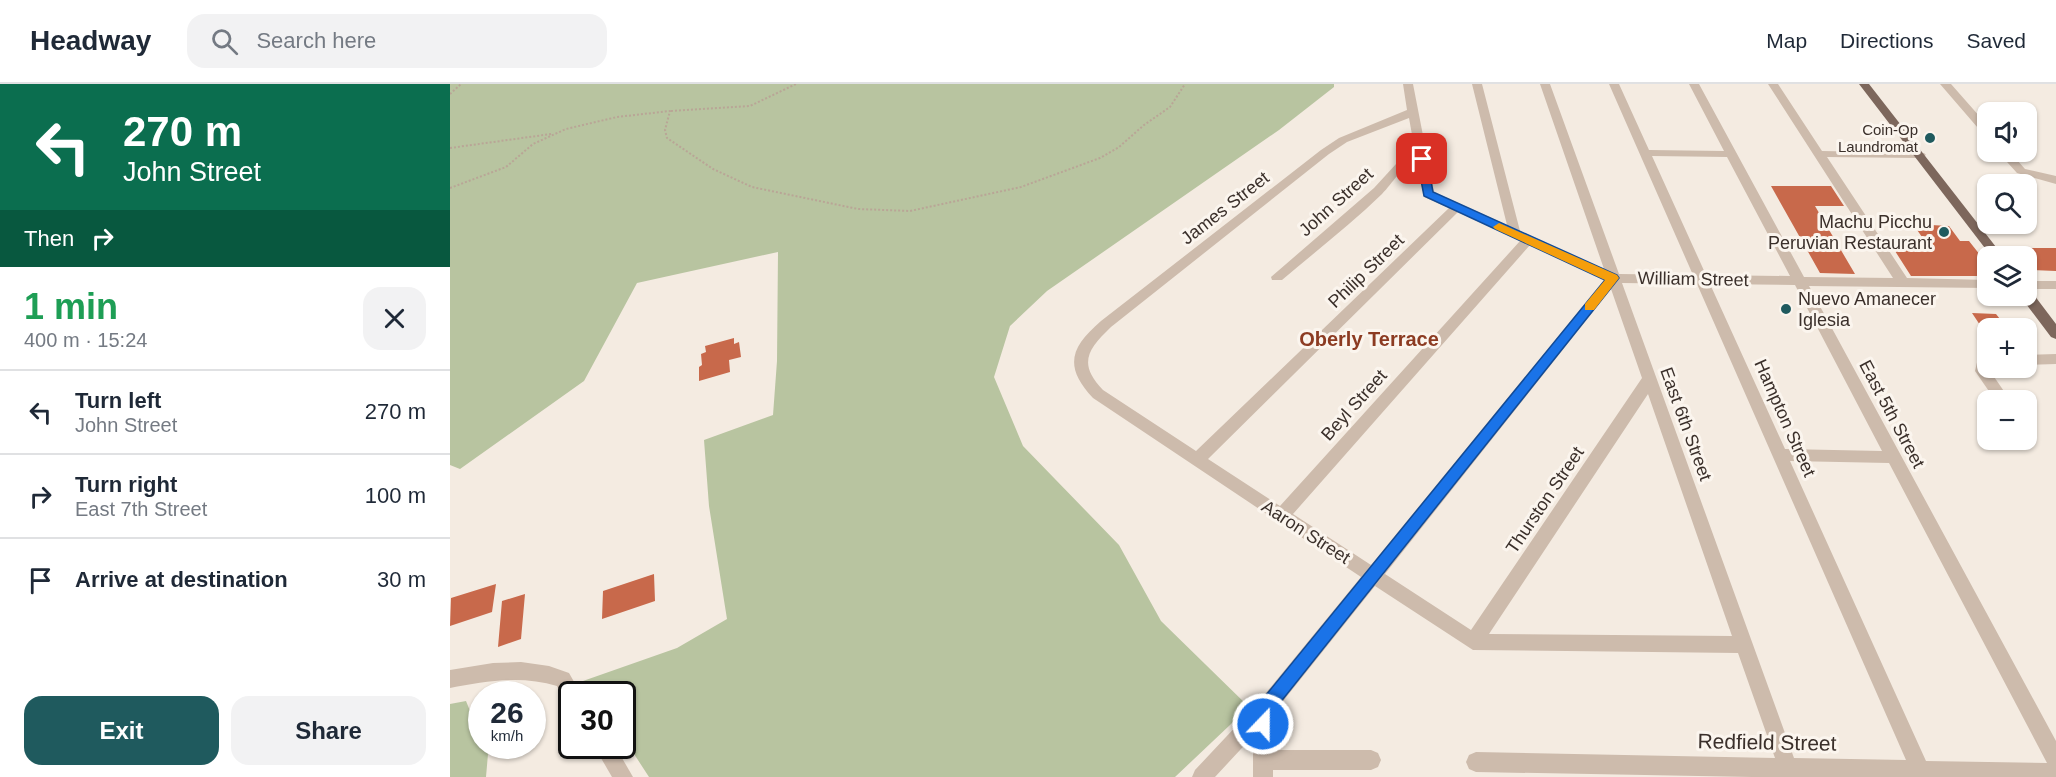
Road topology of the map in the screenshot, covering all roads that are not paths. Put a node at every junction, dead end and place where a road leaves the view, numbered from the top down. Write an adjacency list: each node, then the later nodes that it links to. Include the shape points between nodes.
1 (1408, 84): 9 (street)
2 (1477, 84): 19 (street)
3 (1545, 84): 22 (street, East 6th Street)
4 (1614, 84): 11 (street, Hampton Street)
5 (1694, 84): 12 (street, East 5th Street)
6 (1773, 84): 13 (street)
7 (1864, 84): 14 (main road)
8 (1945, 84): 10 (street)
9 (1413, 112): 15 (street); 31 (street, James Street, via 1325,152 1096,332 1084,346)
10 (1977, 120)
11 (1644, 153): 12 (street); 23 (street, Hampton Street)
12 (1731, 154): 24 (street, East 5th Street)
13 (1819, 154): 14 (street); 25 (street)
14 (1920, 155): 20 (main road)
15 (1422, 159): 18 (street, via 1428,194); 21 (street, John Street, via 1400,166 1378,191)
16 (2013, 162): 17 (street, via 2021,171)
17 (2056, 180)
18 (1457, 207): 19 (street); 37 (street, Philip Street)
19 (1522, 237): 22 (street); 38 (street, Beyl Street)
20 (1989, 246)
21 (1277, 277)
22 (1613, 278): 23 (street, William Street); 34 (street, East 6th Street); 39 (street, William Street)
23 (1701, 279): 24 (street, William Street); 35 (street, Hampton Street)
24 (1799, 281): 25 (street, William Street); 36 (street, East 5th Street)
25 (1903, 283): 26 (street, William Street)
26 (1977, 284)
27 (2037, 285): 28 (street)
28 (2056, 285)
29 (2035, 306): 30 (main road)
30 (2056, 334)
31 (1080, 360): 37 (street, Aaron Street, via 1084,379 1098,394)
32 (2037, 360): 33 (street)
33 (2056, 360)
34 (1649, 380): 40 (street, Thurston Street); 41 (street, East 6th Street)
35 (1780, 455): 36 (street); 50 (street, Hampton Street)
36 (1893, 457): 47 (street, East 5th Street)
37 (1197, 460): 38 (street, Aaron Street)
38 (1281, 516): 39 (street, Aaron Street)
39 (1372, 576): 40 (street, Aaron Street); 44 (street, William Street)
40 (1473, 642): 41 (street)
41 (1744, 645): 52 (street, East 6th Street)
42 (450, 679): 43 (street, via 538,671)
43 (564, 681)
44 (1263, 712): 49 (street); 55 (street, William Street)
45 (612, 759): 54 (street)
46 (1371, 760): 49 (street)
47 (2056, 761)
48 (1476, 762): 51 (street, Redfield Street)
49 (1263, 769)
50 (1920, 769): 52 (street, Redfield Street); 53 (street, Redfield Street)
51 (1524, 770): 52 (street, Redfield Street)
52 (1789, 772)
53 (2056, 772)
54 (623, 777)
55 (1202, 777)

